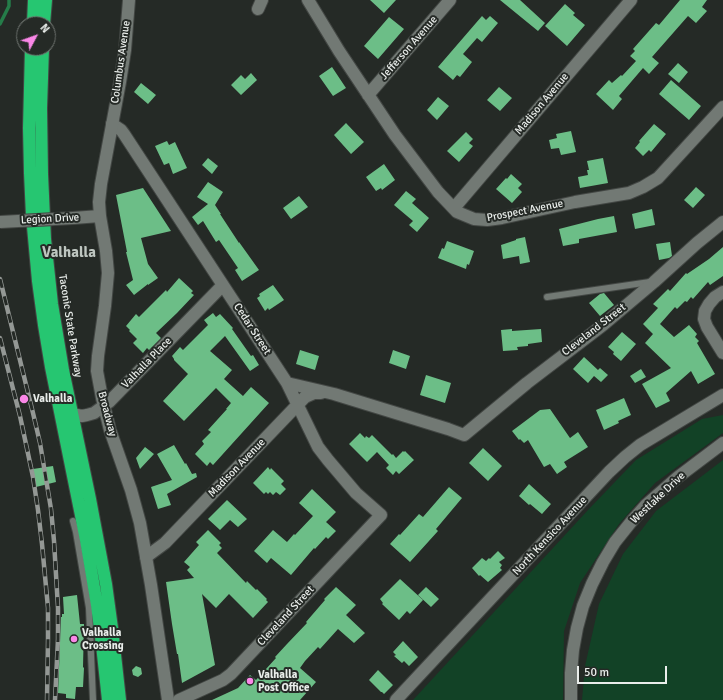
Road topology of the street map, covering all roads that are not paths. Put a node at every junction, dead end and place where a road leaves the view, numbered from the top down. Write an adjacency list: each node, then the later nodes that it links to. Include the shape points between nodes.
1 (34, 0): 7 (highway)
2 (46, 0): 8 (highway)
3 (129, 0): 13 (street, Columbus Avenue, via 125,50)
4 (308, 0): 11 (street, Prospect Avenue)
5 (450, 0): 11 (street, Jefferson Avenue)
6 (631, 0): 14 (street, Madison Avenue)
7 (33, 16)
8 (45, 16)
9 (31, 56): 28 (highway, via 29,128 32,216 40,303)
10 (43, 56): 29 (highway, Taconic State Parkway, via 41,152 45,239 55,326)
11 (368, 95): 14 (street, Prospect Avenue, via 438,192)
12 (723, 107): 14 (street, Prospect Avenue, via 658,178 629,193 487,220 474,219 457,212)
13 (112, 124): 15 (street, Broadway, via 101,184); 19 (street, Cedar Street, via 124,134)
14 (454, 208)
15 (100, 216): 16 (street, Legion Drive, bridge); 27 (street, Broadway, via 107,267 106,300 97,363)
16 (0, 222)
17 (723, 222): 18 (street, Cleveland Street)
18 (654, 282): 21 (lane); 24 (street, Cleveland Street, via 464,436)
19 (223, 285): 23 (street, Cedar Street); 27 (street, Valhalla Place)
20 (723, 292): 22 (street, via 709,304 704,319)
21 (547, 297)
22 (723, 353)
23 (287, 383): 24 (street); 26 (street, Cedar Street)
24 (334, 394): 26 (street, Madison Avenue, via 314,393)
25 (723, 395): 39 (street, North Kensico Avenue, via 624,457)
26 (298, 404): 31 (street, Cedar Street, via 318,447 356,493); 33 (street, Madison Avenue, via 165,543)
27 (104, 406): 29 (street, Valhalla Place, via 87,415); 33 (street, Broadway, via 134,501)
28 (59, 410): 29 (lane, Valhalla Place); 35 (highway, via 96,598)
29 (72, 414): 36 (highway, Taconic State Parkway, via 106,584)
30 (723, 443): 40 (street, Westlake Drive, via 646,505 615,542 603,562 583,606 577,628 572,658)
31 (381, 515): 38 (street, Cleveland Street, via 231,674)
32 (73, 521): 34 (lane, via 89,608)
33 (146, 557): 37 (street, Broadway)
34 (93, 700)
35 (108, 700)
36 (120, 700)
37 (168, 700)
38 (179, 700)
39 (396, 700)
40 (571, 700)

